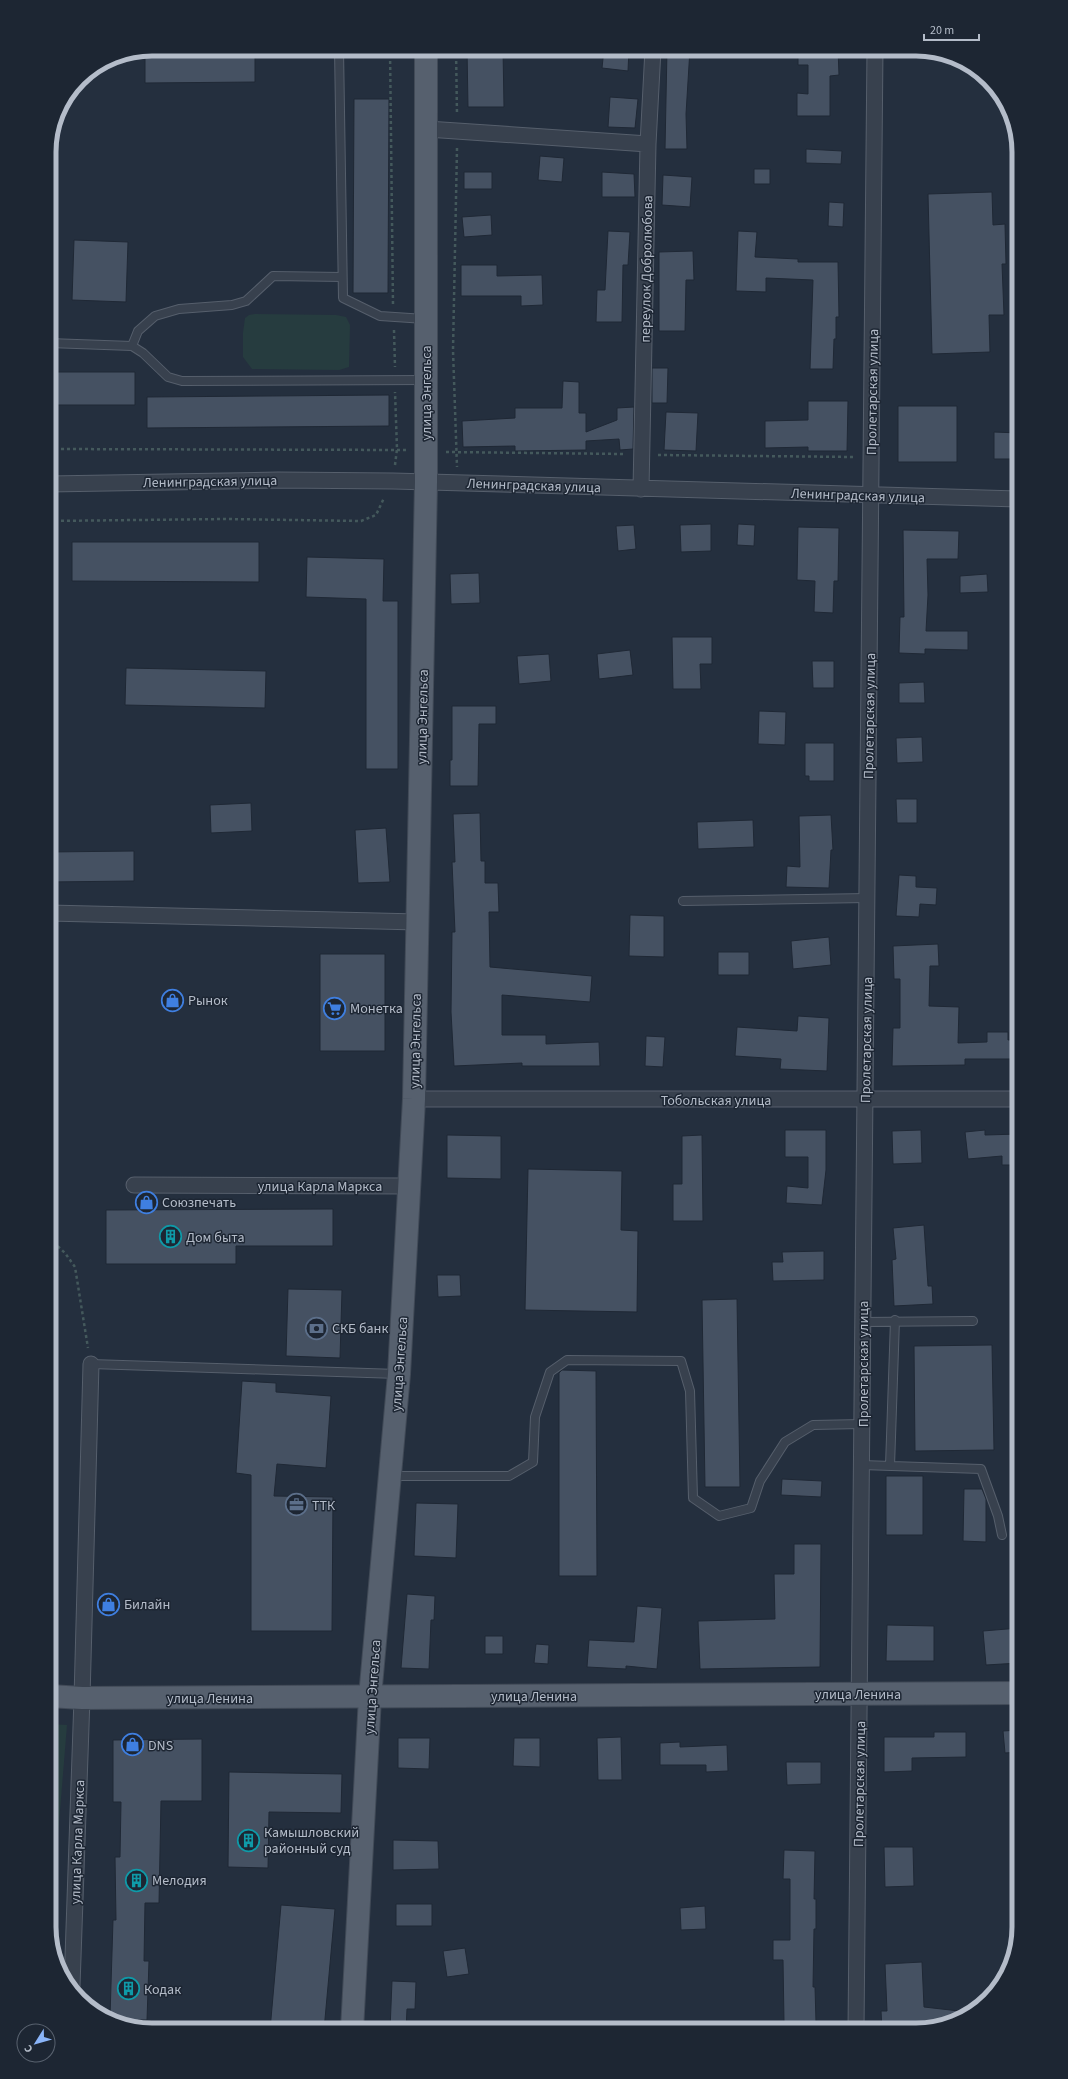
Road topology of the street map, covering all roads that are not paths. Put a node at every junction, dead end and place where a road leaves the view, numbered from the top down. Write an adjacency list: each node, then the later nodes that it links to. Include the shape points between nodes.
1 (339, 56): 7 (lane)
2 (426, 56): 5 (main road, улица Энгельса)
3 (653, 56): 6 (street, переулок Добролюбова)
4 (875, 56): 15 (street, Пролетарская улица)
5 (427, 129): 6 (street); 8 (main road, улица Энгельса)
6 (648, 144): 14 (street, переулок Добролюбова)
7 (342, 276): 8 (lane, via 343,298 380,316); 10 (lane, via 273,276 246,300 232,305 179,309 155,316 138,331)
8 (426, 319): 11 (main road, улица Энгельса)
9 (56, 344): 10 (lane)
10 (132, 346): 11 (lane, via 143,352 168,377 182,381)
11 (426, 380): 12 (main road, улица Энгельса)
12 (426, 482): 13 (street, Ленинградская улица, via 278,480); 14 (street, Ленинградская улица); 20 (main road, улица Энгельса)
13 (56, 484)
14 (642, 489): 15 (street, Ленинградская улица)
15 (871, 496): 16 (street, Ленинградская улица); 17 (street, Пролетарская улица)
16 (1012, 499)
17 (867, 898): 18 (lane); 23 (street, Пролетарская улица)
18 (683, 901)
19 (56, 913): 20 (street)
20 (418, 922): 21 (main road, улица Энгельса)
21 (414, 1099): 23 (street, Тобольская улица); 25 (main road, улица Энгельса)
22 (1012, 1099): 23 (street, Тобольская улица)
23 (865, 1100): 28 (street, Пролетарская улица)
24 (134, 1185): 25 (street, улица Карла Маркса)
25 (409, 1186): 30 (main road, улица Энгельса)
26 (895, 1320): 27 (lane); 28 (lane); 33 (lane)
27 (973, 1321)
28 (863, 1322): 31 (street, Пролетарская улица)
29 (91, 1364): 30 (lane); 40 (street, улица Карла Маркса)
30 (399, 1374): 34 (main road, улица Энгельса)
31 (862, 1424): 32 (street, Пролетарская улица); 34 (lane, via 813,1425 785,1442 760,1481 751,1508 719,1516 693,1498 690,1391 680,1362 567,1360 550,1372 535,1417 533,1462 509,1476)
32 (862, 1464): 33 (lane); 37 (street, Пролетарская улица)
33 (890, 1466): 35 (lane, via 981,1469)
34 (390, 1476): 39 (main road, улица Энгельса)
35 (1002, 1535)
36 (1012, 1693): 37 (main road, улица Ленина)
37 (860, 1694): 39 (main road, улица Ленина); 43 (street, Пролетарская улица)
38 (56, 1696): 40 (main road, улица Ленина)
39 (370, 1697): 40 (main road, улица Ленина); 42 (main road, улица Энгельса)
40 (82, 1698): 41 (street, улица Карла Маркса)
41 (72, 1980)
42 (352, 2023)
43 (856, 2023)

